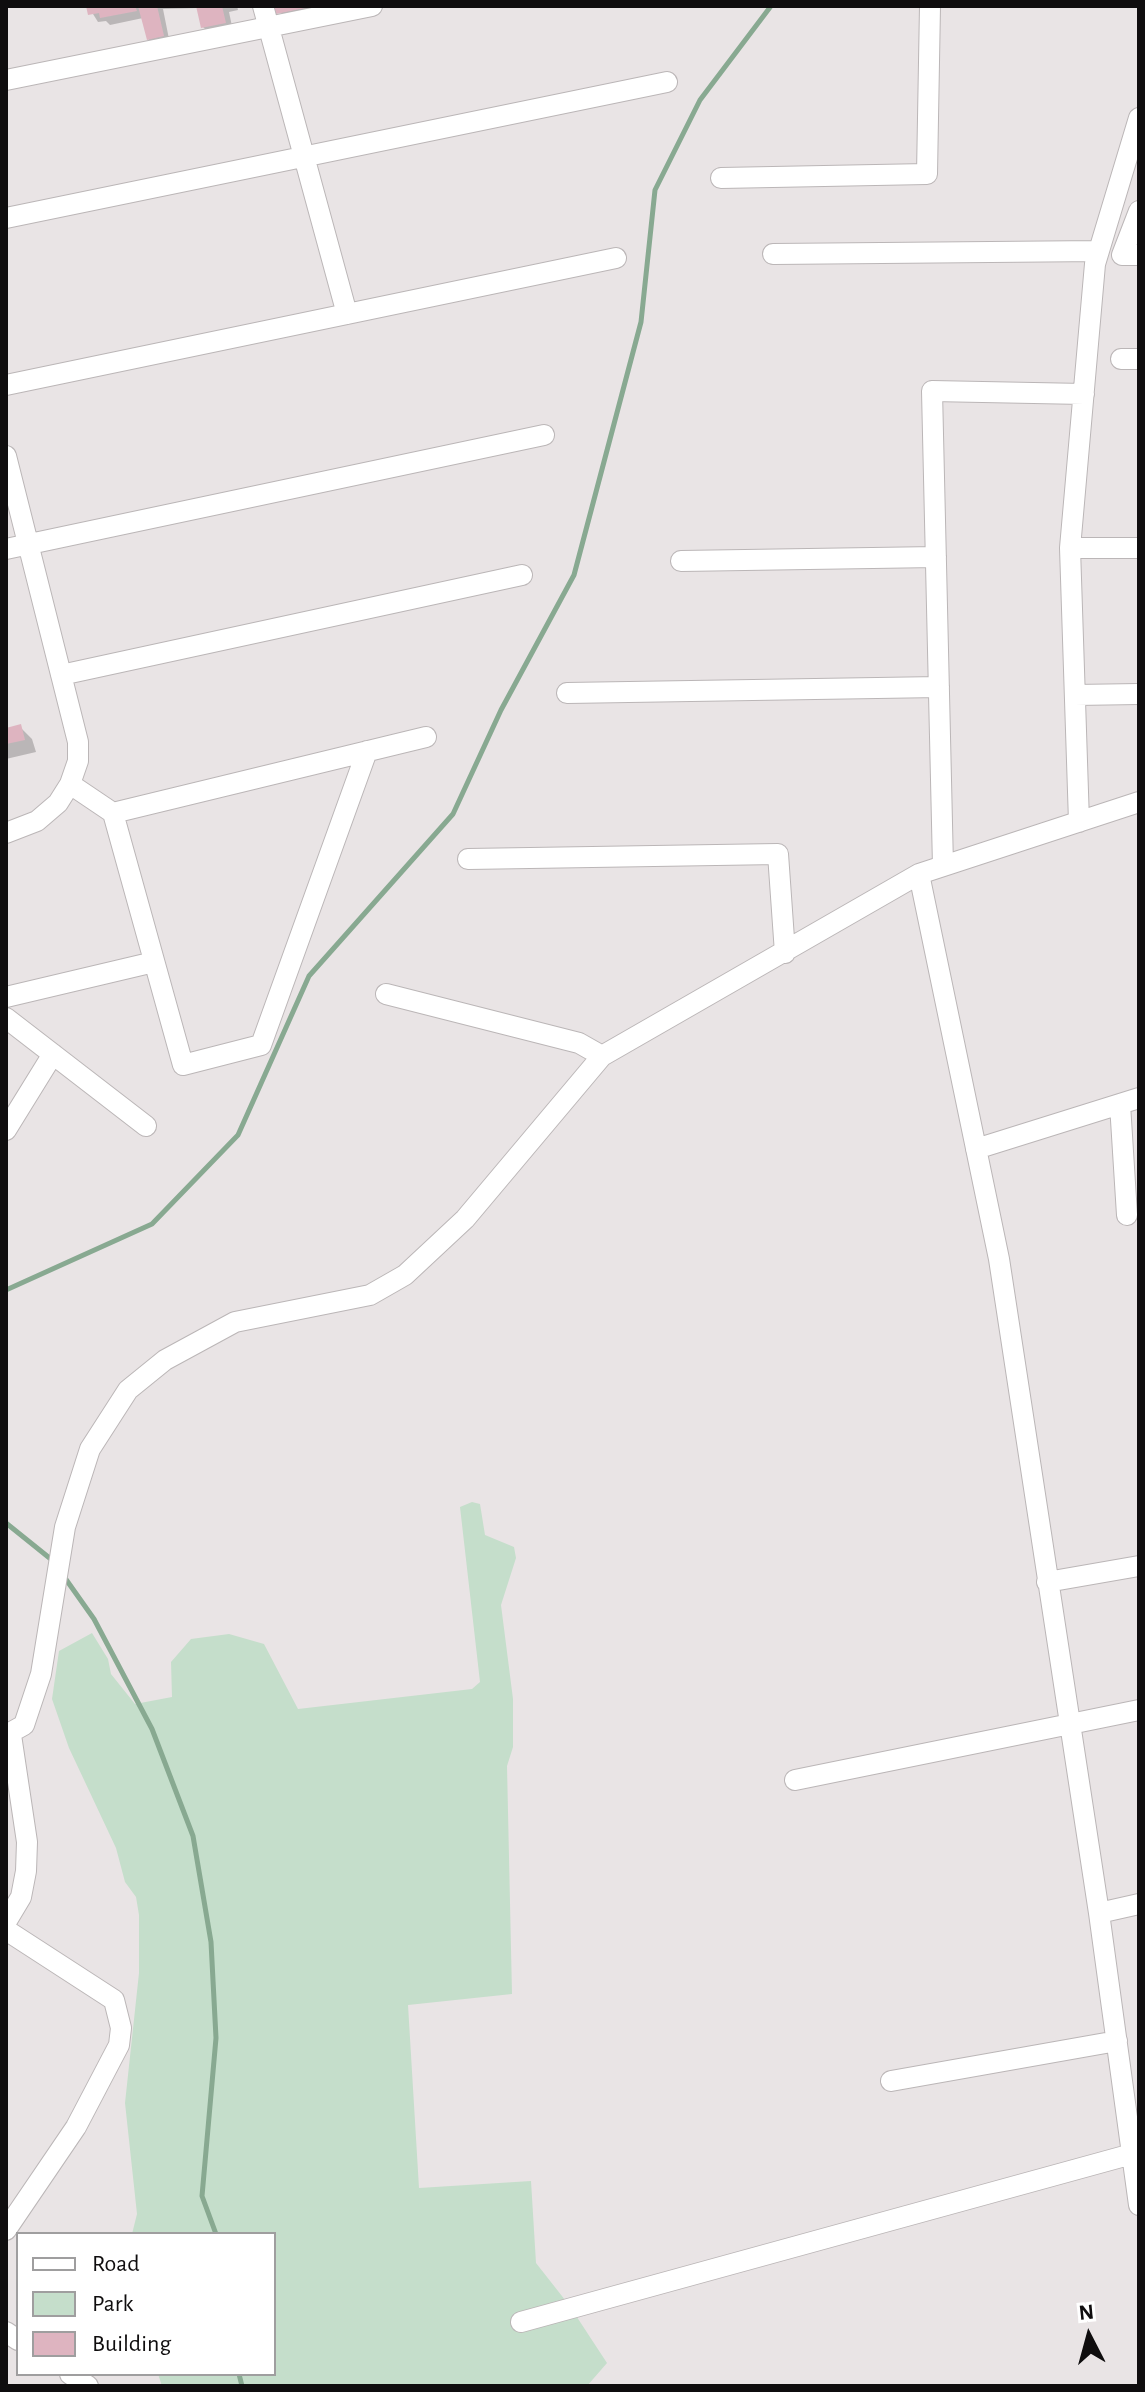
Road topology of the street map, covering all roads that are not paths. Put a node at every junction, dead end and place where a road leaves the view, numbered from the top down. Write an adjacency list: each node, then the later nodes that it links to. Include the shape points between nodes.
1 (263, 6): 4 (street)
2 (372, 6): 4 (street)
3 (930, 6): 9 (street, via 927,174)
4 (268, 27): 5 (street); 8 (street)
5 (6, 80)
6 (667, 82): 8 (street)
7 (1138, 122): 12 (street)
8 (304, 156): 11 (street); 16 (street)
9 (721, 178)
10 (1139, 211): 14 (street, via 1122,255)
11 (6, 218)
12 (1099, 251): 13 (street); 18 (street)
13 (773, 254)
14 (1139, 255)
15 (616, 258): 16 (street)
16 (347, 314): 17 (street)
17 (6, 385)
18 (1084, 394): 22 (street); 25 (street, via 932,391)
19 (544, 435): 21 (street)
20 (6, 456): 21 (street)
21 (28, 544): 24 (street); 28 (street)
22 (1070, 548): 23 (street); 32 (street)
23 (1139, 548)
24 (6, 549)
25 (936, 557): 26 (street); 29 (street)
26 (681, 561)
27 (522, 575): 28 (street)
28 (61, 675): 35 (street, via 78,742)
29 (939, 687): 30 (street); 41 (street)
30 (567, 693)
31 (1139, 694): 32 (street)
32 (1075, 695): 38 (street)
33 (426, 737): 34 (street)
34 (367, 751): 37 (street); 44 (street, via 261,1045 183,1065)
35 (70, 784): 37 (street); 39 (street, via 37,821)
36 (1139, 802): 38 (street)
37 (113, 813): 44 (street)
38 (1079, 822): 41 (street)
39 (6, 833)
40 (468, 859): 43 (street, via 778,854)
41 (943, 866): 42 (street)
42 (919, 874): 43 (street); 53 (street)
43 (785, 953): 49 (street)
44 (154, 962): 46 (street)
45 (386, 994): 49 (street, via 579,1043)
46 (6, 997)
47 (6, 1018): 48 (street)
48 (53, 1054): 51 (street); 52 (street)
49 (602, 1056): 59 (street, via 465,1219 405,1275 370,1295 235,1322 165,1360 128,1390 90,1449 65,1527 41,1674 24,1725)
50 (1129, 1101): 53 (street); 54 (street)
51 (146, 1126)
52 (6, 1130)
53 (976, 1149): 56 (street, via 999,1259)
54 (1127, 1215)
55 (1139, 1566): 56 (street)
56 (1047, 1582): 58 (street)
57 (1139, 1710): 58 (street)
58 (1069, 1723): 60 (street); 62 (street)
59 (8, 1735): 63 (street, via 27,1842 21,1897)
60 (795, 1780)
61 (1139, 1904): 62 (street)
62 (1099, 1913): 65 (street)
63 (6, 1922)
64 (6, 1930): 70 (street, via 114,2000 121,2028 119,2045 76,2127)
65 (1117, 2041): 66 (street); 67 (street)
66 (891, 2081)
67 (1132, 2154): 68 (street); 71 (street)
68 (1137, 2176): 69 (street)
69 (1139, 2205)
70 (6, 2230)
71 (521, 2322)

